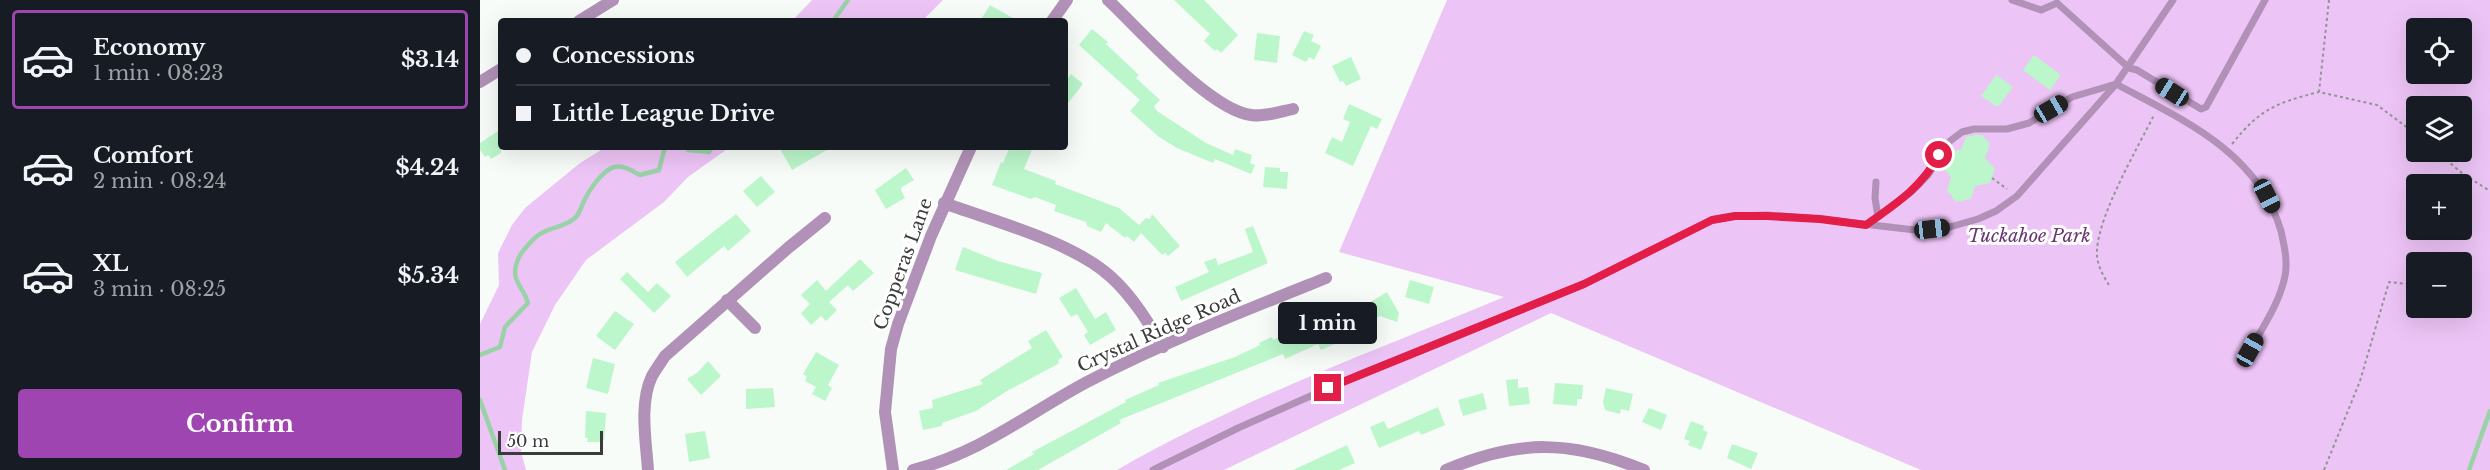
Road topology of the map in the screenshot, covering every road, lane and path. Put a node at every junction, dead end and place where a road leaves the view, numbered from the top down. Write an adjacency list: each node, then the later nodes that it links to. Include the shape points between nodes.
1 (613, 0): 8 (street)
2 (1066, 0): 9 (street)
3 (1108, 0): 16 (street, via 1193,81 1234,111 1264,116)
4 (2012, 0): 10 (lane, via 2041,10 2057,3)
5 (2173, 0): 10 (lane)
6 (2265, 0): 10 (lane, via 2206,107 2200,109)
7 (2329, 0): 14 (path)
8 (584, 18)
9 (1054, 18)
10 (2129, 68): 13 (lane)
11 (498, 71): 12 (street)
12 (480, 82)
13 (2116, 84): 15 (lane); 24 (lane); 26 (lane, via 2072,97 2029,123 2007,129 1962,132 1950,141 1928,175)
14 (2319, 92): 17 (path, via 2377,105); 19 (path, via 2265,111 2249,122)
15 (2158, 108): 19 (lane); 31 (path, via 2117,190 2101,232 2098,262)
16 (1293, 109)
17 (2406, 127)
18 (970, 150): 25 (street, Copperas Lane)
19 (2227, 150): 35 (lane, via 2267,196 2277,218 2286,261 2280,291)
20 (2449, 162): 23 (path)
21 (1992, 178): 24 (path)
22 (1876, 182): 26 (lane)
23 (2490, 191)
24 (2017, 196): 28 (lane, via 1978,219 1932,229)
25 (944, 203): 34 (street, via 1063,247 1099,268 1146,317); 37 (street, Copperas Lane, via 891,348 885,412)
26 (1878, 217): 28 (lane)
27 (825, 218): 32 (street)
28 (1866, 225): 39 (lane, via 1767,216 1712,220 1591,280 1365,372)
29 (1326, 278): 34 (street, Crystal Ridge Road)
30 (2406, 284): 42 (path, via 2389,282 2360,381)
31 (2109, 285)
32 (727, 300): 33 (street); 36 (street, via 665,356 652,376 645,411)
33 (755, 328)
34 (1163, 347): 38 (street, Crystal Ridge Road, via 1085,383 959,456)
35 (2250, 350)
36 (648, 470)
37 (893, 470)
38 (913, 470)
39 (1154, 470)
40 (1446, 470): 41 (street, via 1504,451 1533,447 1577,448 1612,456)
41 (1644, 470)
42 (2325, 470)

